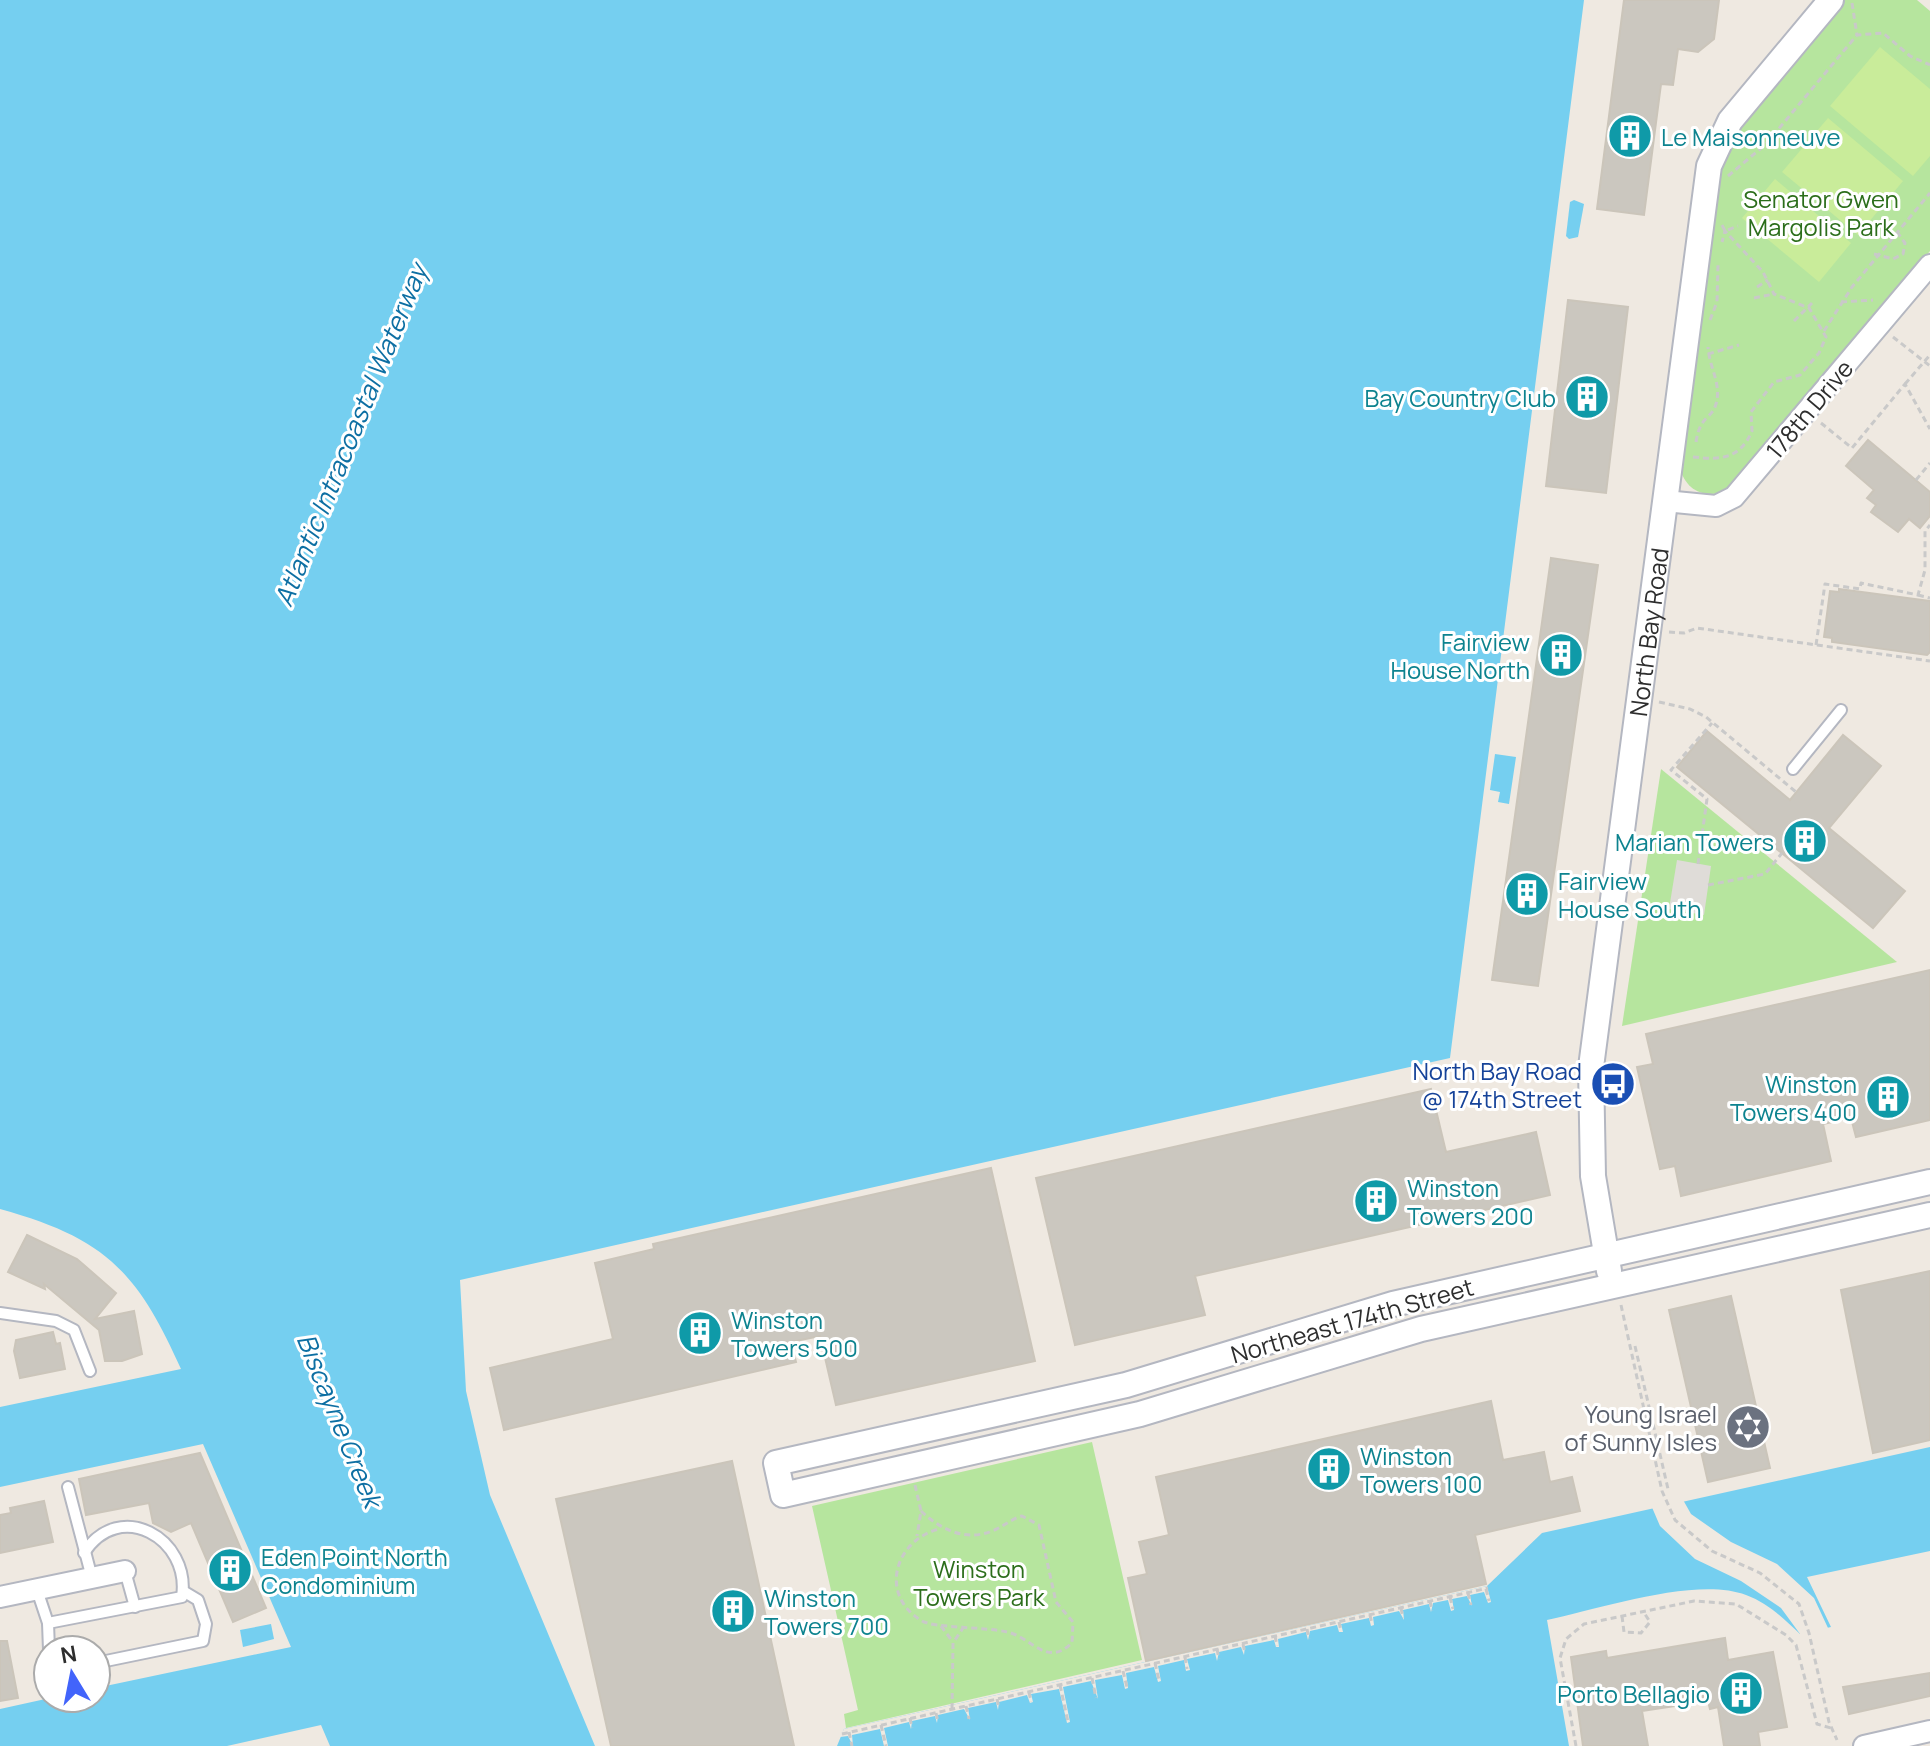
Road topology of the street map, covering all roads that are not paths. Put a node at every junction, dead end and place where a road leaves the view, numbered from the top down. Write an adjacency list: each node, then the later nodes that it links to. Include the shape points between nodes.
1 (1831, 0): 3 (street, North Bay Road, via 1730,121 1714,150)
2 (1930, 265): 3 (street, 178th Drive, via 1734,497 1716,506)
3 (1665, 501): 12 (street, North Bay Road, via 1591,1067 1593,1176)
4 (1841, 710): 5 (lane)
5 (1793, 769)
6 (1930, 1182): 7 (street, Northeast 174th Street)
7 (1848, 1201): 9 (street, Northeast 174th Street); 10 (street)
8 (1930, 1215): 10 (street, Northeast 174th Street)
9 (1762, 1221): 11 (street); 12 (street, Northeast 174th Street)
10 (1856, 1231): 11 (street, Northeast 174th Street)
11 (1768, 1251): 14 (street, Northeast 174th Street)
12 (1606, 1256): 13 (street, Northeast 174th Street); 14 (street, North Bay Road)
13 (1479, 1284): 16 (lane); 18 (street, Northeast 174th Street, via 1389,1305 1222,1362)
14 (1616, 1293): 16 (street, Northeast 174th Street)
15 (0, 1313): 17 (lane, via 44,1318 74,1330)
16 (1486, 1315): 19 (street, Northeast 174th Street, via 1207,1389)
17 (90, 1371)
18 (1126, 1385): 19 (lane); 20 (street, Northeast 174th Street)
19 (1133, 1415): 20 (street, Northeast 174th Street)
20 (898, 1458): 20 (street, Northeast 174th Street, via 783,1495 776,1463)
21 (68, 1487): 22 (lane)
22 (84, 1553): 24 (lane); 26 (lane, via 94,1537 107,1531 132,1526 150,1532 179,1560)
23 (125, 1571): 24 (street); 28 (lane)
24 (92, 1578): 25 (street)
25 (37, 1590): 27 (street); 29 (lane)
26 (183, 1591): 28 (lane, via 182,1597); 31 (lane, via 198,1600 206,1624 203,1641)
27 (0, 1597)
28 (135, 1607): 29 (lane)
29 (48, 1623): 30 (lane)
30 (48, 1634)
31 (112, 1660)
32 (1930, 1731): 33 (street)
33 (1864, 1746)

